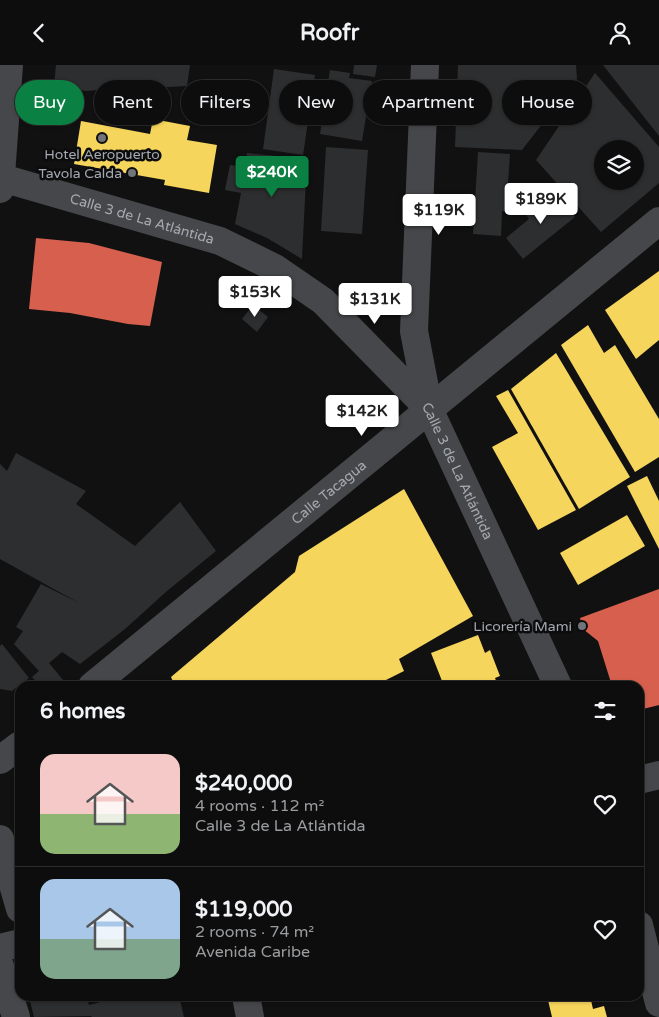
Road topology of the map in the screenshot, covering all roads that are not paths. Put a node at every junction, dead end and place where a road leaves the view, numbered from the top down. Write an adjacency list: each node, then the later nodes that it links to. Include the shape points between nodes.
1 (9, 65): 3 (street)
2 (425, 65): 5 (street, via 414,331)
3 (1, 183): 5 (street, Calle 3 de La Atlántida, via 220,241 275,268 323,301)
4 (659, 221): 5 (street, Calle Tacagua)
5 (429, 409): 6 (street, Calle Tacagua); 7 (street, Calle 3 de La Atlántida)
6 (98, 681)
7 (556, 681)
8 (15, 749): 9 (street)
9 (0, 760)
10 (659, 775): 11 (street)
11 (644, 779)
12 (0, 839): 13 (street)
13 (15, 892)
14 (15, 944): 16 (street)
15 (644, 944): 19 (street)
16 (0, 948)
17 (0, 966): 20 (street)
18 (247, 1001): 21 (street)
19 (659, 1003)
20 (16, 1017)
21 (250, 1017)

